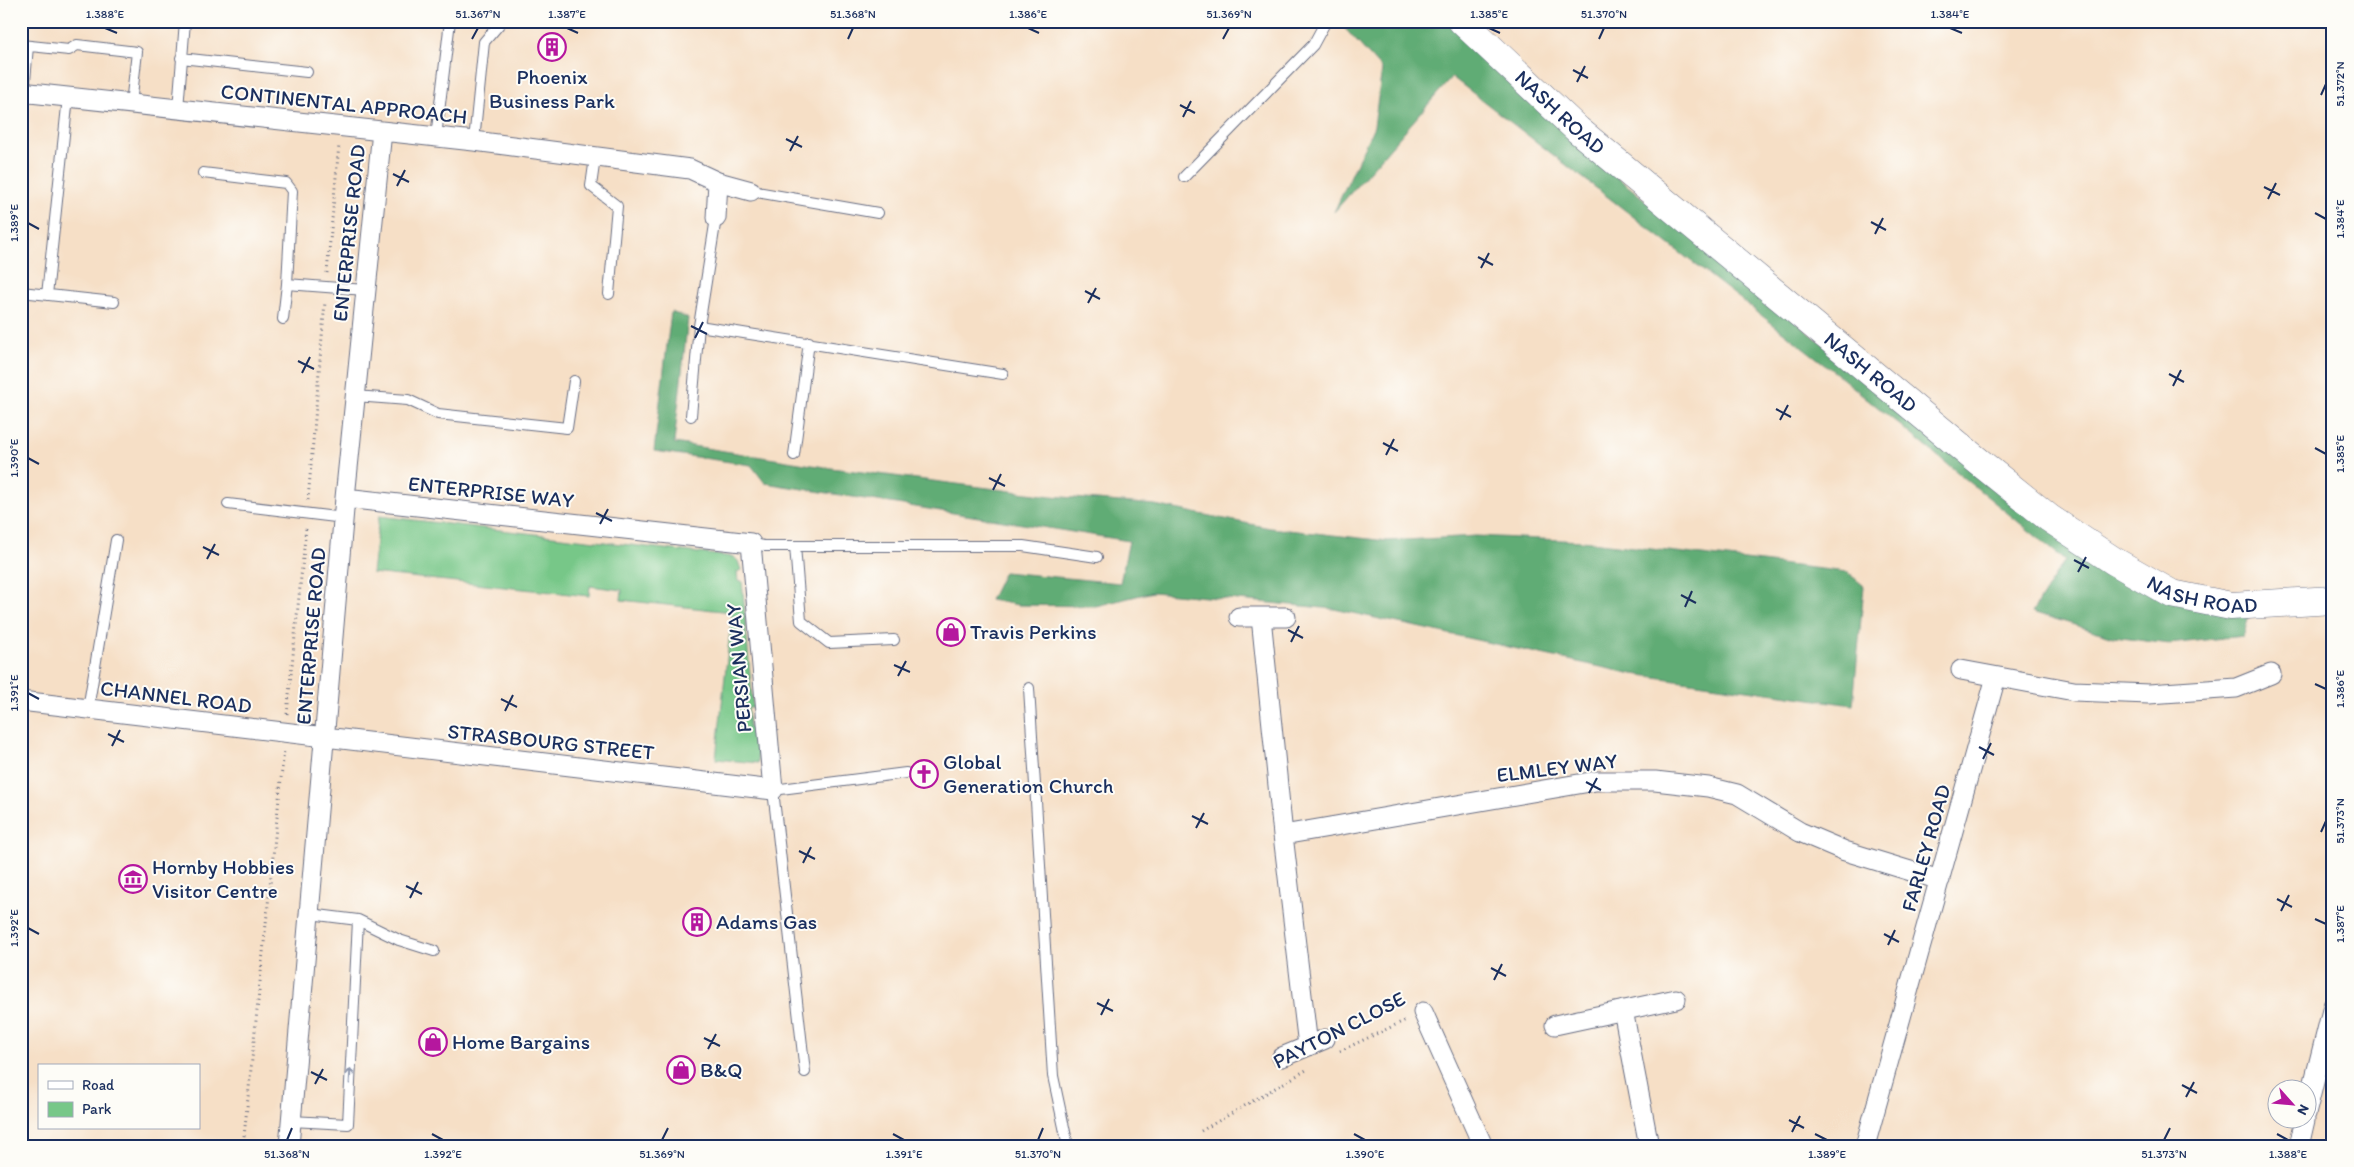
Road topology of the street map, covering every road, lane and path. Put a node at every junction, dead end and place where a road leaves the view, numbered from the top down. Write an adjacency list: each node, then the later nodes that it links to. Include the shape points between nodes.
1 (185, 21): 7 (lane)
2 (450, 21): 15 (lane)
3 (502, 21): 16 (lane, via 484,42)
4 (1326, 21): 19 (lane, via 1313,45)
5 (1462, 21): 47 (street, NASH ROAD, via 1578,130 1973,457 2050,518 2106,556 2172,594 2231,606)
6 (25, 46): 9 (lane); 11 (lane, via 69,50 77,45 137,52)
7 (182, 58): 8 (lane); 12 (lane)
8 (307, 72)
9 (23, 93): 10 (street, CONTINENTAL APPROACH)
10 (68, 97): 11 (street, CONTINENTAL APPROACH); 29 (lane)
11 (131, 104): 12 (street, CONTINENTAL APPROACH)
12 (178, 109): 13 (street, CONTINENTAL APPROACH)
13 (341, 127): 14 (street, CONTINENTAL APPROACH); 25 (path)
14 (382, 131): 15 (street, CONTINENTAL APPROACH); 26 (street, ENTERPRISE ROAD)
15 (436, 137): 16 (street, CONTINENTAL APPROACH)
16 (474, 142): 17 (street, CONTINENTAL APPROACH)
17 (595, 158): 20 (street, CONTINENTAL APPROACH, via 690,169); 28 (lane, via 591,186 617,206)
18 (203, 173): 24 (lane, via 286,183 292,191)
19 (1184, 177)
20 (718, 182): 21 (street, CONTINENTAL APPROACH); 23 (street)
21 (751, 191): 22 (lane)
22 (878, 212)
23 (716, 218): 32 (lane)
24 (287, 284): 25 (lane); 31 (lane)
25 (326, 287): 26 (lane); 41 (path)
26 (365, 290): 36 (street, ENTERPRISE ROAD)
27 (21, 292): 29 (lane)
28 (609, 294)
29 (47, 295): 30 (lane)
30 (114, 302)
31 (283, 319)
32 (699, 326): 33 (lane); 37 (lane)
33 (809, 342): 34 (lane); 38 (lane)
34 (1003, 374)
35 (574, 380): 36 (lane, via 567,428 438,414 408,400)
36 (355, 396): 39 (street, ENTERPRISE ROAD)
37 (691, 416)
38 (794, 455)
39 (345, 498): 42 (street, ENTERPRISE ROAD); 44 (street, ENTERPRISE WAY)
40 (228, 504): 41 (lane)
41 (307, 514): 42 (lane); 58 (path)
42 (344, 518): 59 (street, ENTERPRISE ROAD)
43 (116, 540): 57 (lane)
44 (751, 543): 45 (lane); 61 (street, PERSIAN WAY)
45 (795, 546): 46 (lane, via 1022,546); 51 (lane, via 801,621 829,643)
46 (1096, 557)
47 (2333, 600)
48 (1239, 617): 49 (street)
49 (1262, 617): 50 (street); 62 (street)
50 (1286, 617)
51 (894, 640)
52 (1961, 670): 54 (street)
53 (2271, 674): 54 (street, via 2236,688 2149,694 2074,691)
54 (1996, 677): 63 (street, FARLEY ROAD)
55 (1029, 688): 82 (lane, via 1053,1076)
56 (21, 701): 57 (street, CHANNEL ROAD)
57 (88, 709): 58 (street, CHANNEL ROAD)
58 (285, 734): 59 (street, CHANNEL ROAD); 80 (path)
59 (325, 738): 61 (street, STRASBOURG STREET); 64 (street, ENTERPRISE ROAD)
60 (906, 773): 61 (lane)
61 (773, 790): 75 (lane)
62 (1283, 835): 63 (street, ELMLEY WAY, via 1596,781 1655,781 1736,794 1800,832 1845,851); 72 (street)
63 (1940, 880): 85 (street, FARLEY ROAD)
64 (310, 914): 65 (lane); 77 (street, ENTERPRISE ROAD)
65 (358, 920): 66 (lane, via 399,940); 77 (lane, one-way to 65, via 348,1124)
66 (434, 951)
67 (1676, 999): 69 (street)
68 (2333, 1006): 76 (street)
69 (1623, 1010): 71 (street); 84 (street)
70 (1423, 1012): 72 (path, PAYTON CLOSE); 83 (street, PAYTON CLOSE)
71 (1555, 1025)
72 (1323, 1046): 73 (street)
73 (1282, 1057)
74 (1311, 1067): 79 (path, PAYTON CLOSE)
75 (805, 1072)
76 (2314, 1080)
77 (291, 1121): 81 (street, ENTERPRISE ROAD)
78 (2303, 1130): 86 (street)
79 (1201, 1131)
80 (243, 1146)
81 (289, 1146)
82 (1068, 1146)
83 (1483, 1146)
84 (1649, 1146)
85 (1865, 1146)
86 (2299, 1146)

